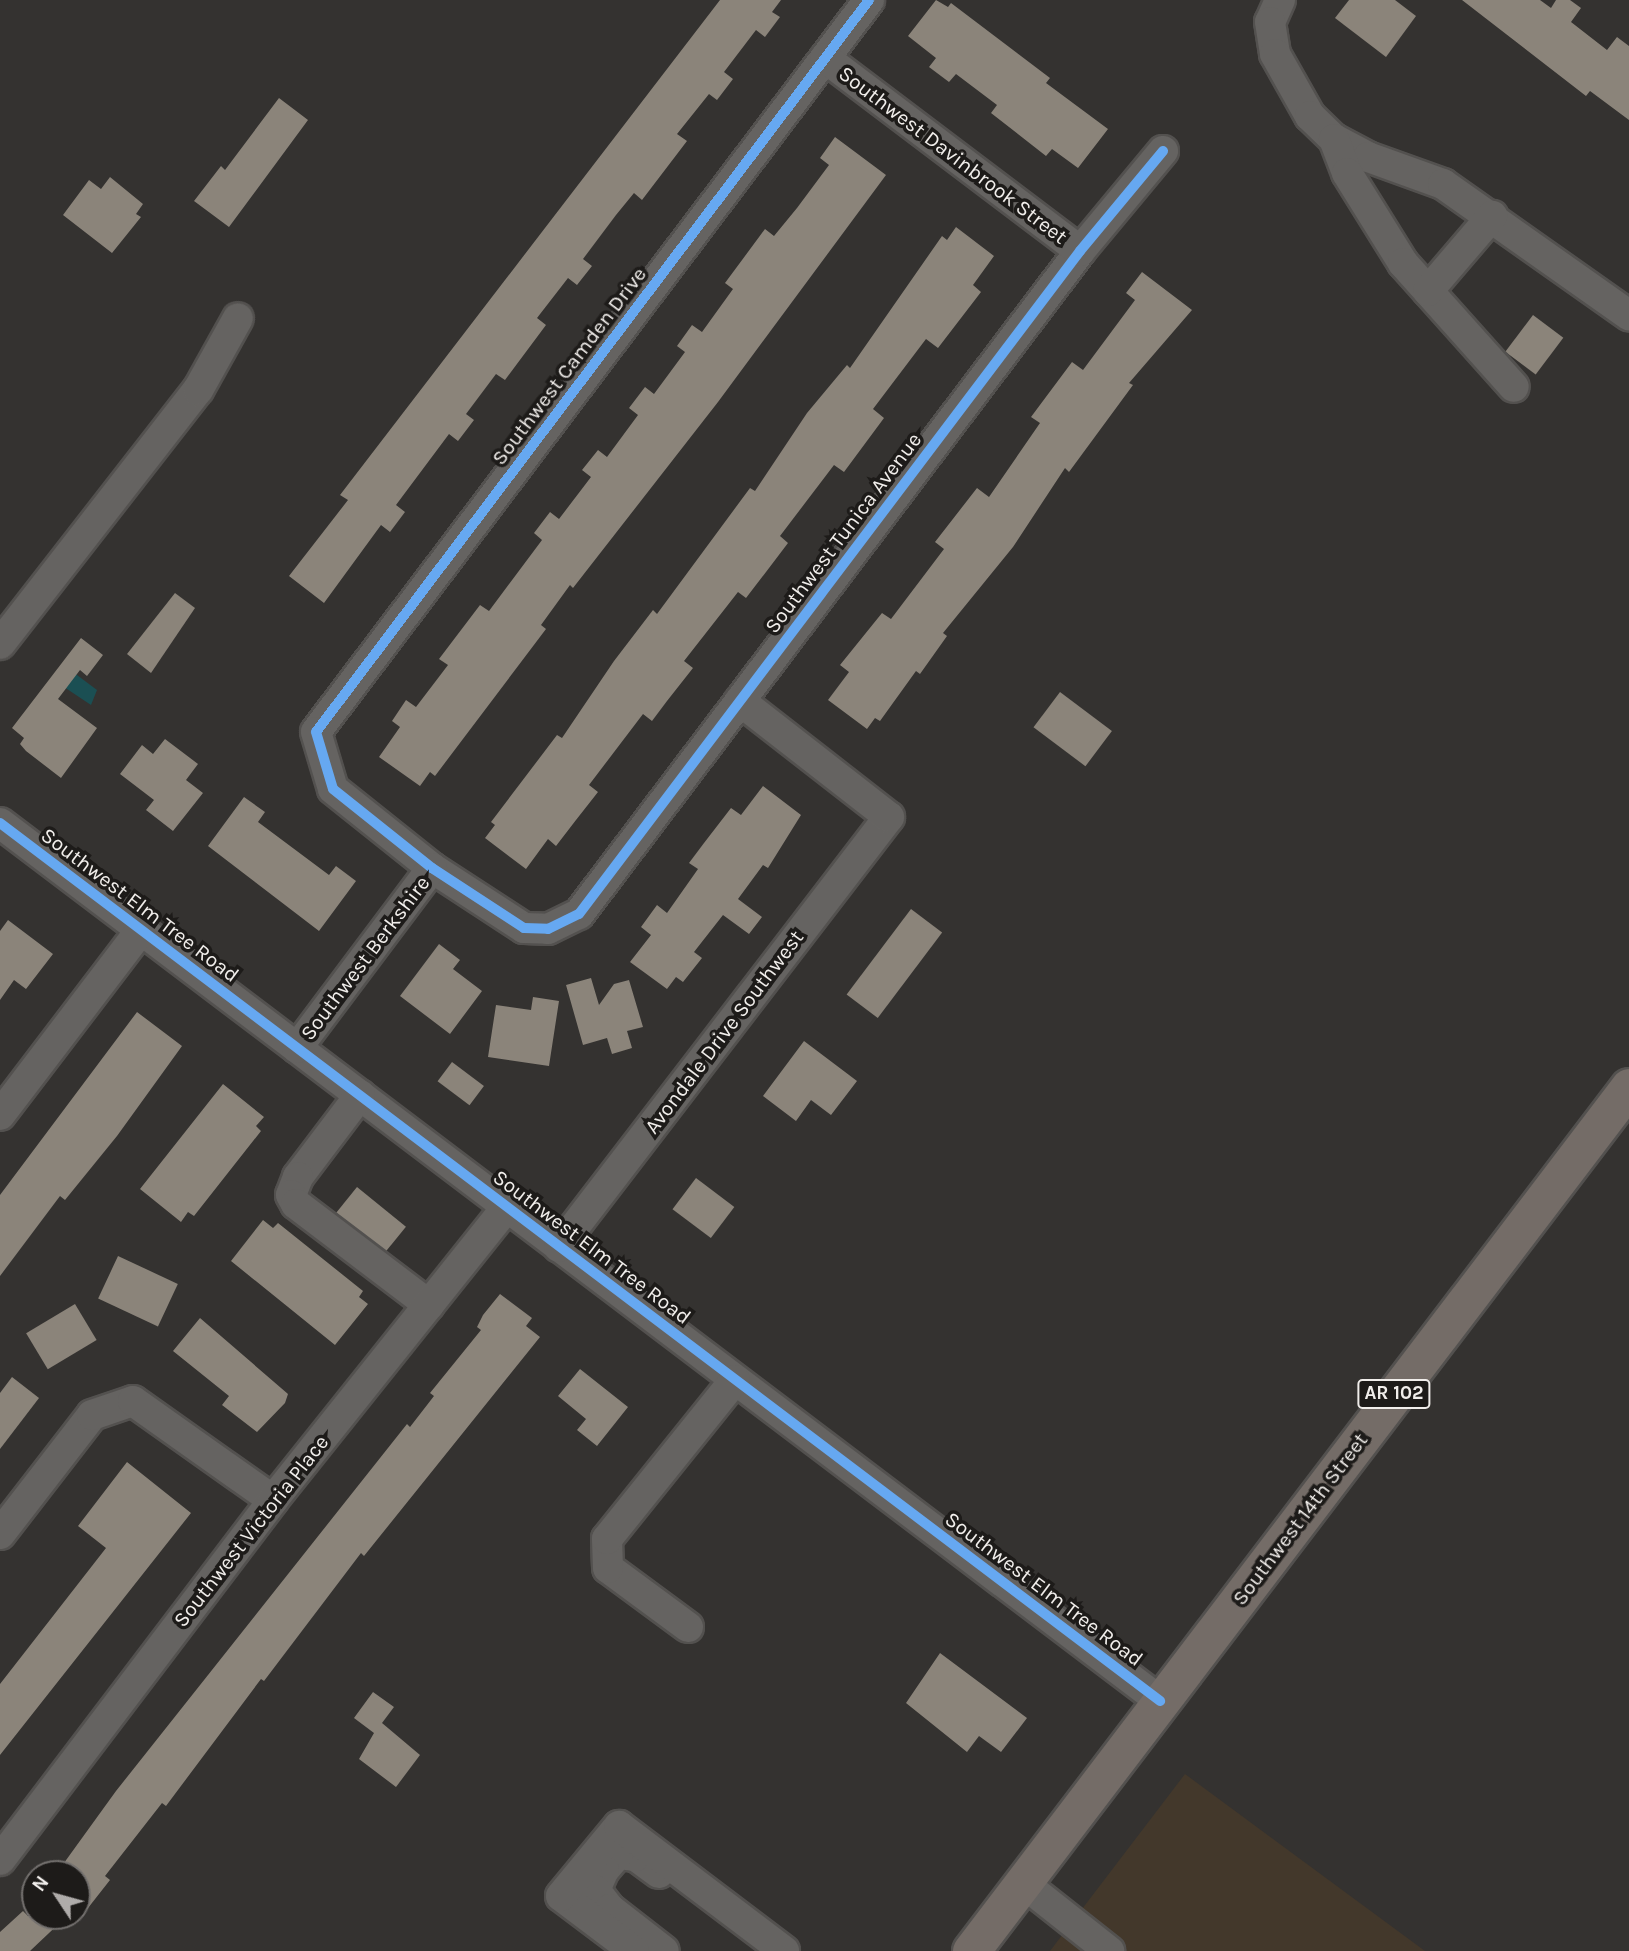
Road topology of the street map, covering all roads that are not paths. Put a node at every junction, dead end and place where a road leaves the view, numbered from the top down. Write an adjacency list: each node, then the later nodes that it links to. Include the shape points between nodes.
1 (869, 0): 3 (street, Southwest Camden Drive)
2 (1278, 3): 4 (street, via 1269,31 1275,54 1310,116)
3 (825, 58): 7 (street, Southwest Davinbrook Street); 15 (street, Southwest Camden Drive, via 316,732 333,789)
4 (1334, 139): 6 (street, via 1368,157 1443,184); 8 (street, via 1347,173 1387,239)
5 (1163, 151): 7 (street, Southwest Tunica Avenue)
6 (1492, 216): 8 (street); 9 (street)
7 (1080, 251): 13 (street, Southwest Tunica Avenue)
8 (1428, 290): 11 (street)
9 (1629, 315)
10 (238, 318): 12 (street, via 198,390)
11 (1514, 387)
12 (0, 644)
13 (740, 701): 15 (street, Southwest Tunica Avenue, via 579,914 548,929 524,928); 22 (street, Avondale Drive Southwest, via 889,817)
14 (0, 823): 16 (street, Southwest Elm Tree Road)
15 (432, 868): 17 (street, Southwest Berkshire)
16 (141, 930): 17 (street, Southwest Elm Tree Road); 20 (street)
17 (297, 1048): 19 (street, Southwest Elm Tree Road)
18 (1629, 1087): 28 (main road, Southwest 14th Street / AR 102)
19 (360, 1095): 21 (street, Southwest Elm Tree Road); 23 (street, via 298,1177 291,1195 296,1204)
20 (0, 1115)
21 (507, 1207): 22 (street, Southwest Elm Tree Road); 23 (street, Southwest Victoria Place)
22 (559, 1247): 24 (street, Southwest Elm Tree Road)
23 (429, 1305): 25 (street, Southwest Victoria Place)
24 (735, 1380): 27 (street, via 607,1539 608,1568); 28 (street, Southwest Elm Tree Road)
25 (273, 1500): 26 (street, via 133,1401 92,1415); 29 (street, Southwest Victoria Place)
26 (0, 1534)
27 (688, 1627)
28 (1160, 1701): 30 (main road, Southwest 14th Street / AR 102)
29 (0, 1860)
30 (1023, 1882): 35 (main road, Southwest 14th Street / AR 102); 36 (street)
31 (739, 1916): 32 (street, via 619,1826 561,1896); 33 (street, via 716,1916 636,1856 618,1854 595,1890 610,1909); 34 (street)
32 (634, 1951)
33 (664, 1951)
34 (782, 1951)
35 (971, 1951)
36 (1109, 1951)

